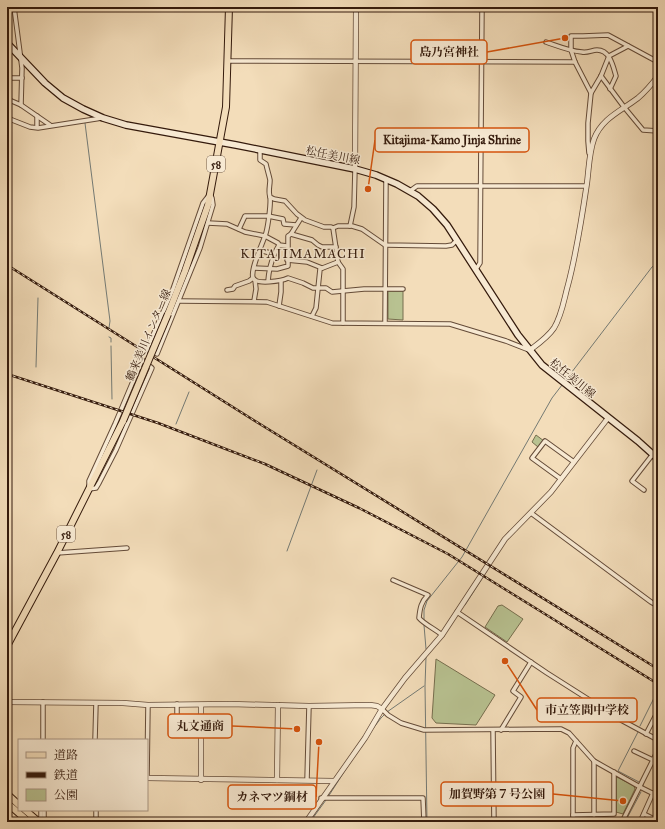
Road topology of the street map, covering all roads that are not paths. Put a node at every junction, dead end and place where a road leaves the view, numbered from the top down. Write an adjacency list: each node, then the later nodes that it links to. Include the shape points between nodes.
1 (14, 7): 10 (street)
2 (228, 7): 11 (main road, 鶴来美川インター線 / 58)
3 (356, 7): 12 (street)
4 (482, 7): 13 (street)
5 (546, 42): 8 (street)
6 (7, 43): 10 (main road, 松任美川線)
7 (628, 46): 8 (street, via 608,34 571,36); 9 (street); 15 (street)
8 (572, 51): 9 (street, via 587,53 598,50); 14 (street)
9 (609, 56): 16 (street); 20 (street, via 616,76)
10 (21, 58): 19 (street); 27 (main road, 松任美川線, via 63,98)
11 (228, 61): 12 (street); 31 (main road, 鶴来美川インター線 / 58, via 226,107)
12 (356, 61): 13 (street); 34 (street)
13 (481, 62): 14 (street); 36 (street)
14 (575, 62): 21 (street)
15 (658, 62)
16 (601, 76): 20 (street); 21 (street)
17 (658, 76): 24 (street, via 637,98)
18 (7, 78): 19 (street)
19 (22, 78): 23 (street)
20 (610, 89): 24 (street)
21 (591, 93): 33 (street, via 588,123)
22 (7, 99): 23 (street)
23 (21, 105): 25 (street)
24 (624, 107): 30 (street, via 644,130); 33 (street, via 609,118 600,129 594,139)
25 (37, 116): 28 (street); 29 (street)
26 (7, 118): 29 (street, via 30,127)
27 (103, 118): 28 (street); 31 (main road, 松任美川線, via 126,125)
28 (50, 125): 29 (street)
29 (37, 127)
30 (658, 131)
31 (220, 142): 32 (main road, 松任美川線); 39 (main road, 鶴来美川インター線 / 58)
32 (260, 151): 34 (main road, 松任美川線); 40 (street, via 260,160 266,164 269,174)
33 (590, 155): 37 (street)
34 (355, 169): 35 (main road, 松任美川線); 45 (street, via 354,207)
35 (386, 179): 38 (main road, 松任美川線); 52 (street)
36 (481, 186): 37 (street); 38 (street, via 417,186); 62 (street, via 480,263)
37 (586, 186): 77 (street, via 574,263 563,308 550,334)
38 (410, 191): 50 (main road, 松任美川線, via 433,209)
39 (210, 194): 43 (street, via 213,205); 71 (street, via 203,203 176,281 147,349 157,354); 83 (main road, 鶴来美川インター線 / 58, bridge, via 168,314 123,421)
40 (270, 197): 41 (street); 42 (street, via 285,201)
41 (268, 216): 44 (street, via 283,219 287,225); 47 (street, via 245,216); 49 (street)
42 (301, 218): 44 (street); 46 (street)
43 (208, 223): 47 (street, via 227,224); 71 (street)
44 (296, 225): 48 (street)
45 (350, 226): 46 (street); 52 (street, via 362,229)
46 (333, 228): 54 (street)
47 (239, 229): 49 (street)
48 (291, 234): 53 (street, via 288,236); 54 (street, via 312,240 322,247)
49 (265, 236): 51 (street); 55 (street)
50 (457, 240): 52 (street, via 446,246); 62 (main road, 松任美川線)
51 (279, 245): 53 (street); 56 (street)
52 (386, 245): 67 (street)
53 (287, 246): 57 (street)
54 (336, 248): 58 (street)
55 (259, 250): 56 (street); 59 (street)
56 (274, 254): 60 (street)
57 (287, 260): 60 (street, via 288,266); 61 (street, via 307,262)
58 (338, 262): 61 (street); 70 (street, via 343,268)
59 (254, 268): 60 (street); 63 (street)
60 (269, 268): 65 (street)
61 (322, 268): 66 (street)
62 (476, 270): 77 (main road, 松任美川線)
63 (254, 279): 65 (street, via 258,282); 69 (street); 72 (street)
64 (281, 280): 65 (street); 66 (street, via 288,278); 73 (street)
65 (268, 281)
66 (317, 288): 70 (street, via 326,288 332,292); 74 (street, via 316,308)
67 (385, 289): 68 (street); 70 (street); 75 (street)
68 (403, 289)
69 (227, 290)
70 (344, 291): 76 (street)
71 (180, 301): 72 (street)
72 (254, 301): 73 (street)
73 (279, 306): 74 (street)
74 (312, 316): 76 (street, via 332,323)
75 (385, 322): 76 (street); 77 (street, via 450,324)
76 (343, 323)
77 (530, 350): 78 (main road, 松任美川線, via 542,365)
78 (608, 418): 79 (main road, 松任美川線); 81 (street)
79 (653, 454): 80 (main road, 松任美川線); 84 (street, via 632,480)
80 (658, 459)
81 (574, 462): 82 (street); 82 (street, via 546,441 532,458)
82 (561, 479): 85 (street)
83 (89, 489): 83 (street, via 89,481 142,360 152,368 99,483 96,488); 87 (main road, 鶴来美川インター線 / 58)
84 (644, 490)
85 (531, 513): 89 (street); 90 (street, via 505,539)
86 (127, 548): 87 (street)
87 (57, 553): 92 (main road, 鶴来美川インター線 / 58)
88 (393, 580): 91 (street, via 428,595 420,606 419,618)
89 (658, 606)
90 (457, 612): 91 (street); 93 (street)
91 (442, 636): 103 (street, via 424,656)
92 (7, 646)
93 (531, 662): 106 (street, via 513,691 521,697); 107 (street)
94 (7, 702): 95 (street)
95 (43, 702): 96 (street); 108 (street)
96 (96, 703): 98 (street); 109 (street)
97 (176, 704): 98 (street); 99 (street); 104 (street, via 177,723)
98 (148, 705): 110 (street)
99 (201, 705): 100 (street); 104 (street)
100 (278, 705): 101 (street); 120 (street)
101 (308, 706): 103 (street, via 377,706); 121 (street)
102 (658, 711): 107 (street)
103 (385, 712): 105 (street, via 401,723 418,729); 122 (street)
104 (201, 723): 119 (street)
105 (493, 730): 106 (street); 142 (street)
106 (501, 730): 112 (street, via 561,730 569,733)
107 (646, 734): 111 (street)
108 (42, 739)
109 (95, 739)
110 (148, 739)
111 (658, 740)
112 (576, 741): 116 (street); 134 (street, via 573,748)
113 (658, 750): 115 (street)
114 (634, 751): 115 (street)
115 (653, 760): 123 (street)
116 (594, 761): 117 (street); 135 (street)
117 (614, 772): 123 (street); 135 (street, via 614,814)
118 (148, 778): 119 (street)
119 (201, 780): 120 (street)
120 (277, 780): 121 (street)
121 (307, 780): 122 (street)
122 (334, 781): 127 (street)
123 (640, 787): 124 (street); 144 (street)
124 (653, 793): 126 (street); 133 (street)
125 (7, 794): 129 (main road)
126 (658, 796)
127 (323, 799): 140 (street); 141 (street, via 423,798)
128 (7, 803): 138 (main road)
129 (18, 804)
130 (26, 811): 136 (main road)
131 (44, 811): 136 (street)
132 (96, 811): 139 (street)
133 (644, 814): 137 (street); 145 (street)
134 (573, 815): 135 (street); 143 (street)
135 (594, 815)
136 (41, 821)
137 (658, 821)
138 (29, 822)
139 (96, 822)
140 (306, 822)
141 (424, 822)
142 (494, 822)
143 (573, 822)
144 (622, 822)
145 (640, 822)

